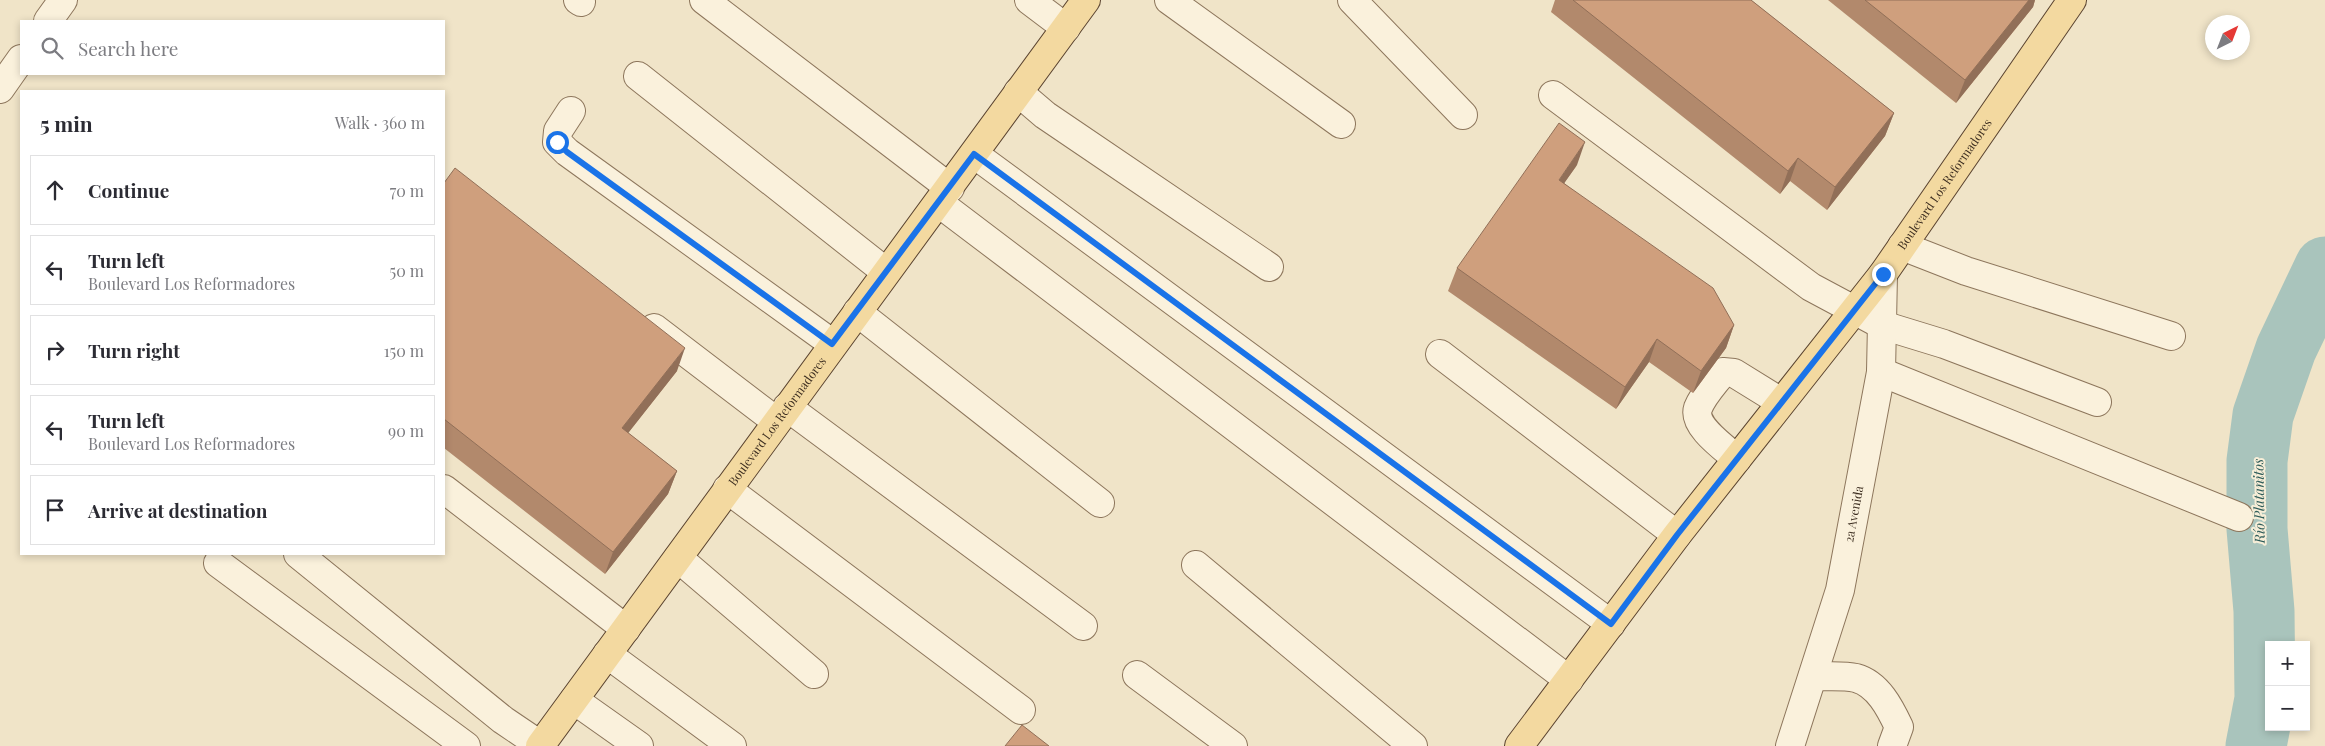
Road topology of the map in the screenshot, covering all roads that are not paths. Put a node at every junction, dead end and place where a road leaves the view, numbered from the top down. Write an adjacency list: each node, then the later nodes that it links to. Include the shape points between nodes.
1 (63, 0): 8 (street)
2 (704, 0): 19 (street)
3 (1029, 0): 9 (street)
4 (1086, 0): 9 (main road, Boulevard Los Reformadores)
5 (1169, 0): 17 (street)
6 (1352, 0): 16 (street)
7 (2072, 0): 20 (main road, Boulevard Los Reformadores)
8 (49, 20)
9 (1066, 28): 13 (main road, Boulevard Los Reformadores)
10 (20, 59): 12 (street)
11 (638, 76): 22 (street)
12 (0, 89)
13 (1018, 92): 18 (main road, Boulevard Los Reformadores); 21 (street, via 1045,115)
14 (1553, 95): 24 (street, via 1811,287)
15 (571, 111): 29 (street, via 558,131 557,142 567,152)
16 (1463, 115)
17 (1341, 124)
18 (974, 154): 19 (main road, Boulevard Los Reformadores); 45 (street)
19 (944, 196): 22 (main road, Boulevard Los Reformadores); 52 (street)
20 (1902, 246): 23 (main road, Boulevard Los Reformadores); 28 (street, via 1966,271)
21 (1269, 267)
22 (886, 272): 25 (main road, Boulevard Los Reformadores)
23 (1883, 274): 24 (main road, Boulevard Los Reformadores); 27 (street, 2a Avenida)
24 (1852, 310): 27 (street); 32 (main road, Boulevard Los Reformadores)
25 (857, 312): 29 (main road, Boulevard Los Reformadores); 38 (street)
26 (634, 313): 34 (street)
27 (1882, 325): 31 (street, 2a Avenida); 33 (street, via 1944,344)
28 (2171, 336)
29 (832, 344): 34 (main road, Boulevard Los Reformadores)
30 (1440, 354): 40 (street)
31 (1882, 372): 39 (street); 51 (street, 2a Avenida, via 1840,590)
32 (1780, 402): 35 (main road, Boulevard Los Reformadores); 35 (street, via 1734,372 1722,372 1702,399 1697,411 1699,421)
33 (2097, 402)
34 (782, 414): 36 (main road, Boulevard Los Reformadores); 46 (street)
35 (1738, 459): 40 (main road, Boulevard Los Reformadores)
36 (727, 489): 42 (main road, Boulevard Los Reformadores); 54 (street)
37 (445, 490): 47 (street)
38 (1100, 503)
39 (2239, 517)
40 (1677, 535): 45 (main road, Boulevard Los Reformadores)
41 (299, 555): 56 (street, via 503,720)
42 (678, 558): 47 (main road, Boulevard Los Reformadores); 49 (street)
43 (218, 563): 55 (street)
44 (1196, 565): 60 (street)
45 (1611, 624): 52 (main road, Boulevard Los Reformadores)
46 (1083, 626)
47 (626, 629): 48 (main road, Boulevard Los Reformadores)
48 (607, 654): 53 (main road, Boulevard Los Reformadores); 58 (street)
49 (814, 674)
50 (1137, 676): 59 (street)
51 (1813, 676): 62 (street, 2a Avenida); 63 (street, via 1857,678 1877,691 1899,727)
52 (1569, 680): 61 (main road, Boulevard Los Reformadores)
53 (574, 700): 56 (main road, Boulevard Los Reformadores); 57 (street)
54 (1021, 710)
55 (466, 746)
56 (540, 746)
57 (638, 746)
58 (732, 746)
59 (1233, 746)
60 (1413, 746)
61 (1520, 746)
62 (1790, 746)
63 (1892, 746)

